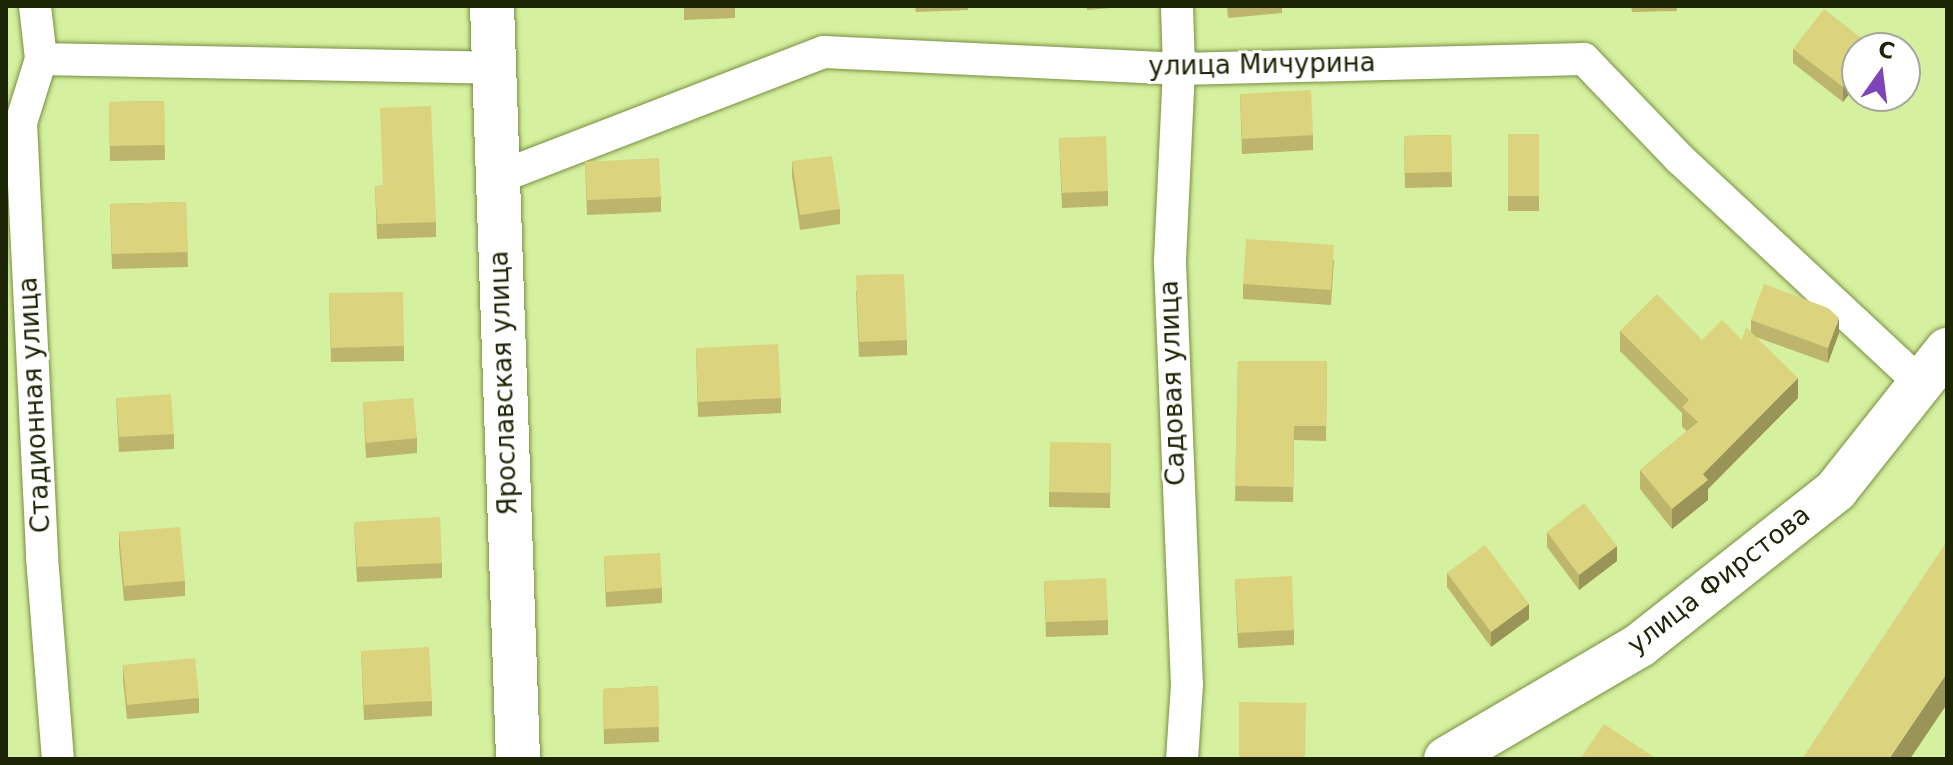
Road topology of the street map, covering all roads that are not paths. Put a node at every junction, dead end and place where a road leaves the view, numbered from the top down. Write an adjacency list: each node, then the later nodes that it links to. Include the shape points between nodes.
1 (35, 6): 4 (street, Стадионная улица)
2 (492, 6): 5 (street, Ярославская улица)
3 (1177, 6): 6 (street, Садовая улица)
4 (41, 59): 5 (street); 9 (street, Стадионная улица, via 21,123 42,557)
5 (493, 68): 7 (street, Ярославская улица)
6 (1179, 69): 7 (street, улица Мичурина, via 824,52); 8 (street, улица Мичурина, via 1584,59 1680,159); 11 (street, Садовая улица, via 1170,263 1187,684)
7 (497, 178): 10 (street, Ярославская улица)
8 (1939, 360): 12 (street, улица Фирстова, via 1836,490 1664,626)
9 (58, 759)
10 (518, 759)
11 (1182, 759)
12 (1446, 759)

